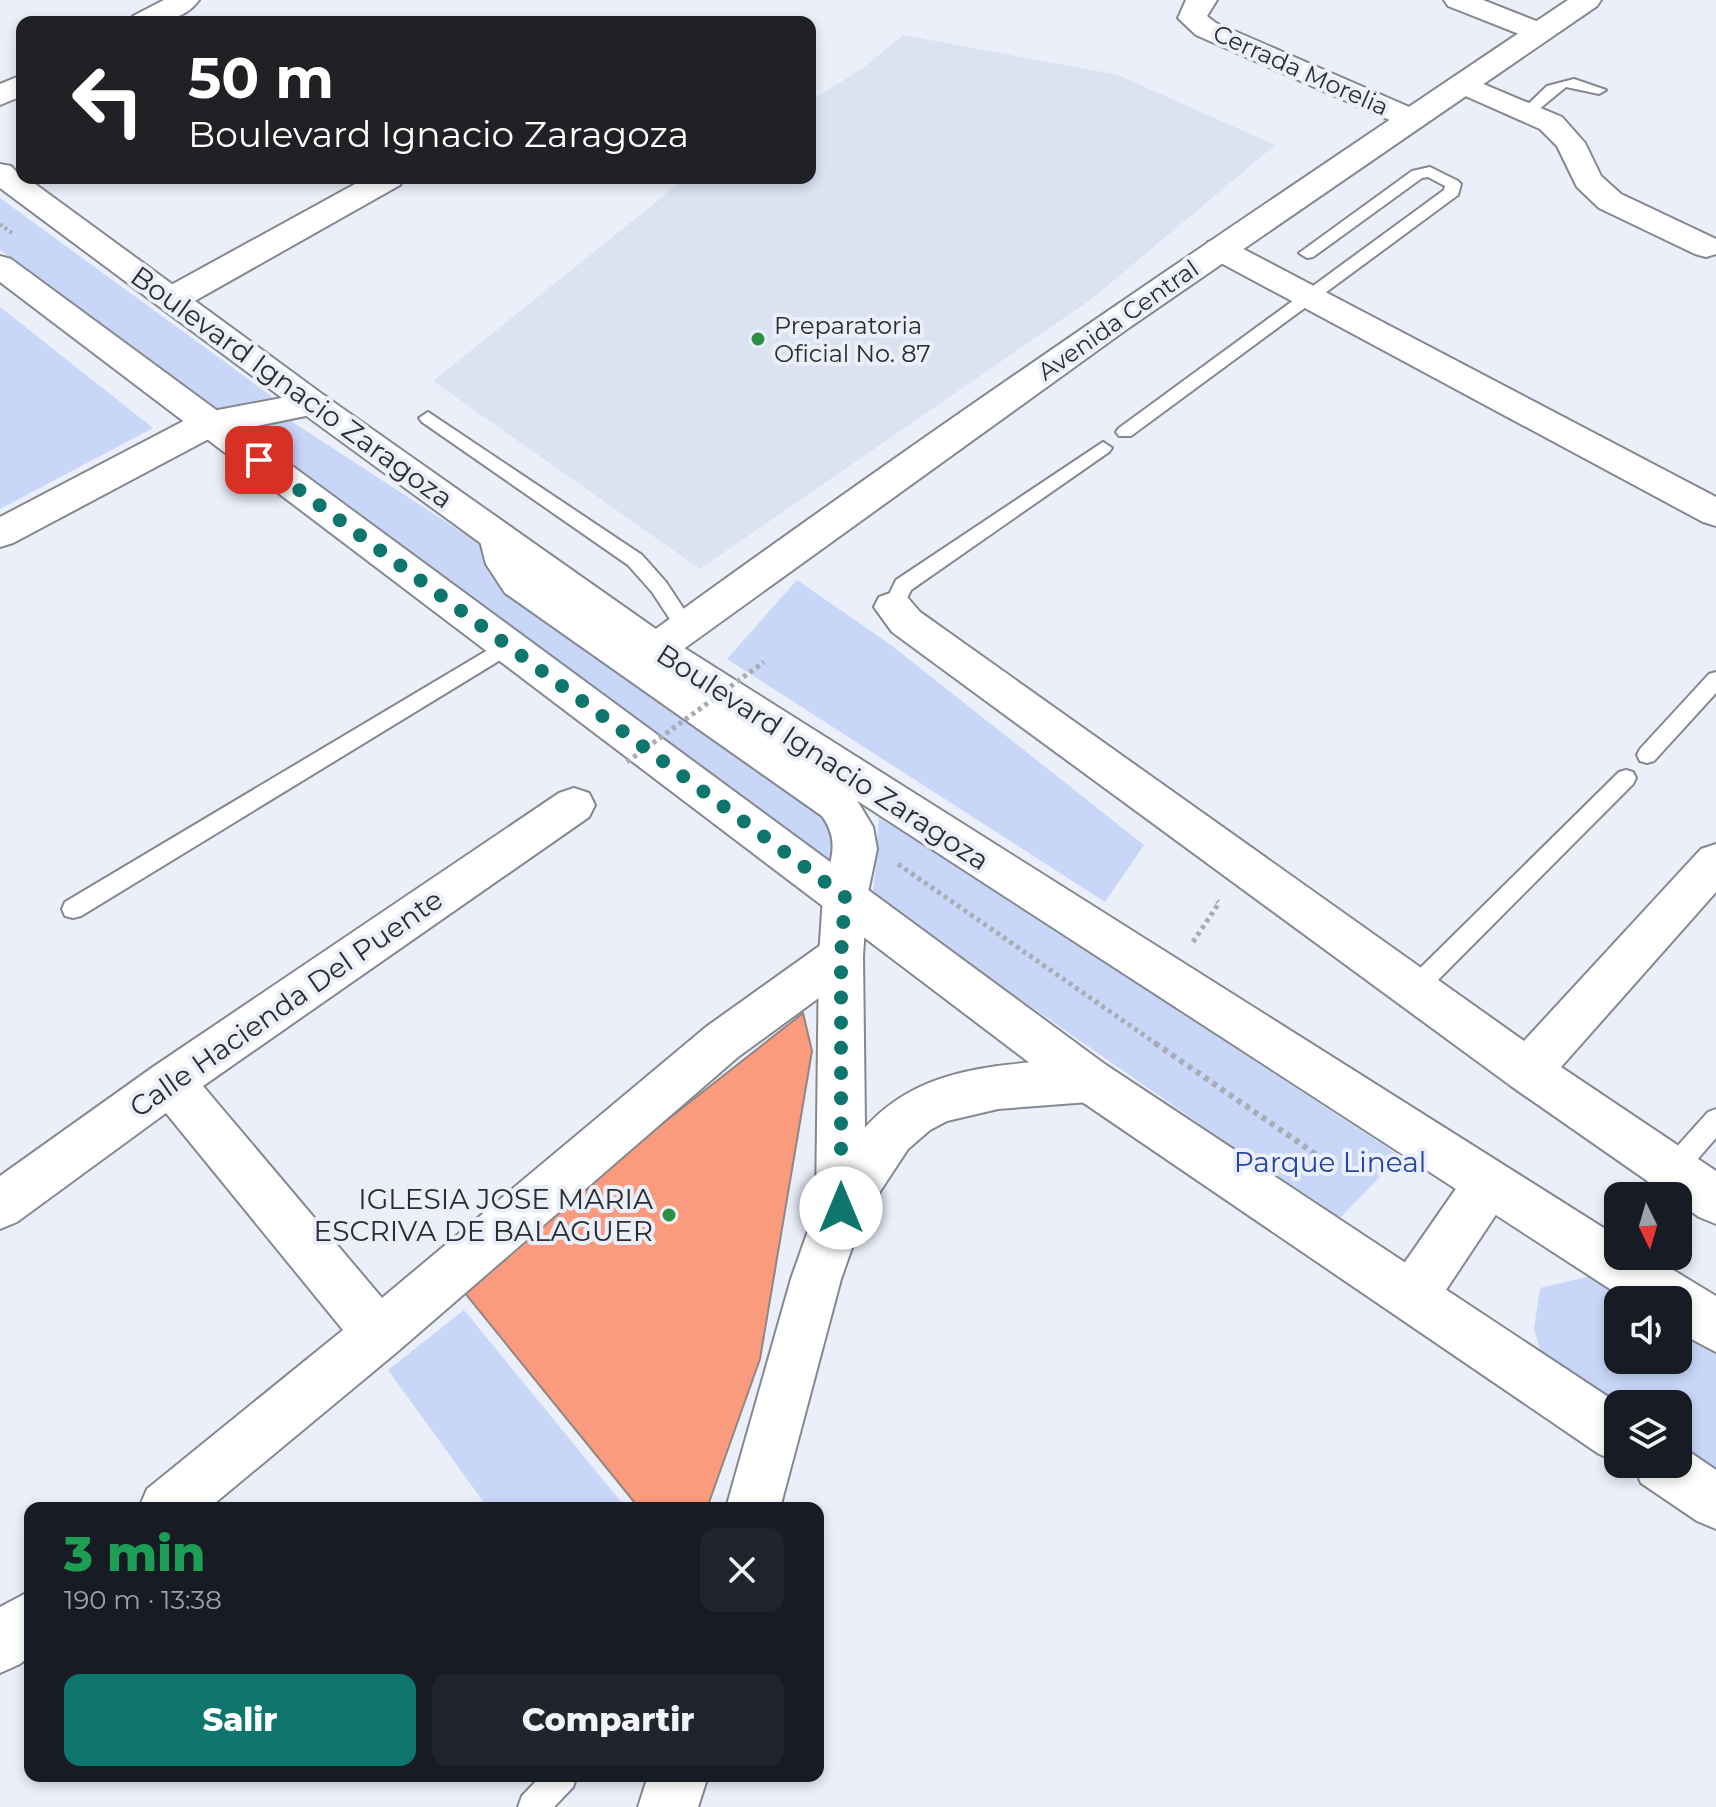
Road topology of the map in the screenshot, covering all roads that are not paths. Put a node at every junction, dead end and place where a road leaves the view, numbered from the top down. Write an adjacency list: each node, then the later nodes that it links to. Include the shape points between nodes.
1 (185, 0): 5 (main road)
2 (1458, 0): 6 (main road)
3 (1587, 0): 6 (main road, Avenida Central)
4 (1198, 9): 10 (main road, Cerrada Morelia, via 1206,29)
5 (154, 16)
6 (1539, 32): 7 (main road, Avenida Central)
7 (1462, 84): 9 (main road); 10 (main road, Avenida Central)
8 (1599, 90): 9 (lane, via 1559,83)
9 (1527, 112): 13 (main road, via 1551,123 1570,143 1588,180 1610,201)
10 (1412, 119): 14 (main road, Avenida Central)
11 (0, 173): 18 (main road, Boulevard Ignacio Zaragoza)
12 (378, 184): 18 (main road)
13 (1706, 247)
14 (1219, 249): 17 (main road); 28 (main road, Avenida Central)
15 (1307, 253): 17 (lane, via 1417,174 1430,172 1453,184 1452,192)
16 (0, 266): 21 (main road)
17 (1310, 298): 22 (lane); 24 (main road)
18 (172, 299): 19 (main road, Boulevard Ignacio Zaragoza)
19 (313, 404): 21 (main road); 26 (main road, Boulevard Ignacio Zaragoza)
20 (428, 418): 28 (lane, via 635,560 659,587)
21 (209, 423): 25 (main road); 29 (main road)
22 (1125, 432)
23 (1103, 448): 27 (lane, via 903,585)
24 (1716, 513)
25 (0, 533)
26 (498, 537): 28 (main road, Boulevard Ignacio Zaragoza); 35 (main road, via 505,564 519,583 847,814 857,849)
27 (893, 607): 38 (main road, via 906,622)
28 (671, 639): 44 (main road, Boulevard Ignacio Zaragoza, via 1168,980)
29 (508, 646): 35 (main road); 36 (lane)
30 (1716, 680): 31 (lane)
31 (1647, 755)
32 (1626, 778): 38 (lane)
33 (574, 805): 41 (main road, Calle Hacienda Del Puente)
34 (1716, 862): 39 (main road)
35 (845, 897): 37 (main road); 40 (main road)
36 (73, 909)
37 (841, 956): 47 (main road); 52 (main road, via 722,1042)
38 (1414, 989): 39 (main road)
39 (1528, 1071): 43 (main road)
40 (1089, 1080): 47 (main road, via 1011,1086 952,1098 913,1114 886,1140); 49 (main road)
41 (170, 1082): 46 (main road, Calle Hacienda Del Puente); 52 (main road)
42 (1716, 1120): 43 (lane)
43 (1673, 1169): 45 (main road)
44 (1488, 1184): 48 (main road, Boulevard Ignacio Zaragoza); 49 (main road)
45 (1716, 1200)
46 (0, 1205)
47 (841, 1208): 56 (main road)
48 (1652, 1286)
49 (1412, 1296): 53 (main road)
50 (1692, 1311): 51 (main road, Boulevard Ignacio Zaragoza)
51 (1716, 1326)
52 (379, 1334): 55 (main road)
53 (1604, 1426)
54 (1681, 1478): 57 (main road)
55 (173, 1502)
56 (755, 1502)
57 (1716, 1502)
58 (24, 1624): 59 (main road)
59 (0, 1644)
60 (556, 1782): 62 (lane)
61 (676, 1782): 63 (main road)
62 (533, 1807)
63 (668, 1807)

